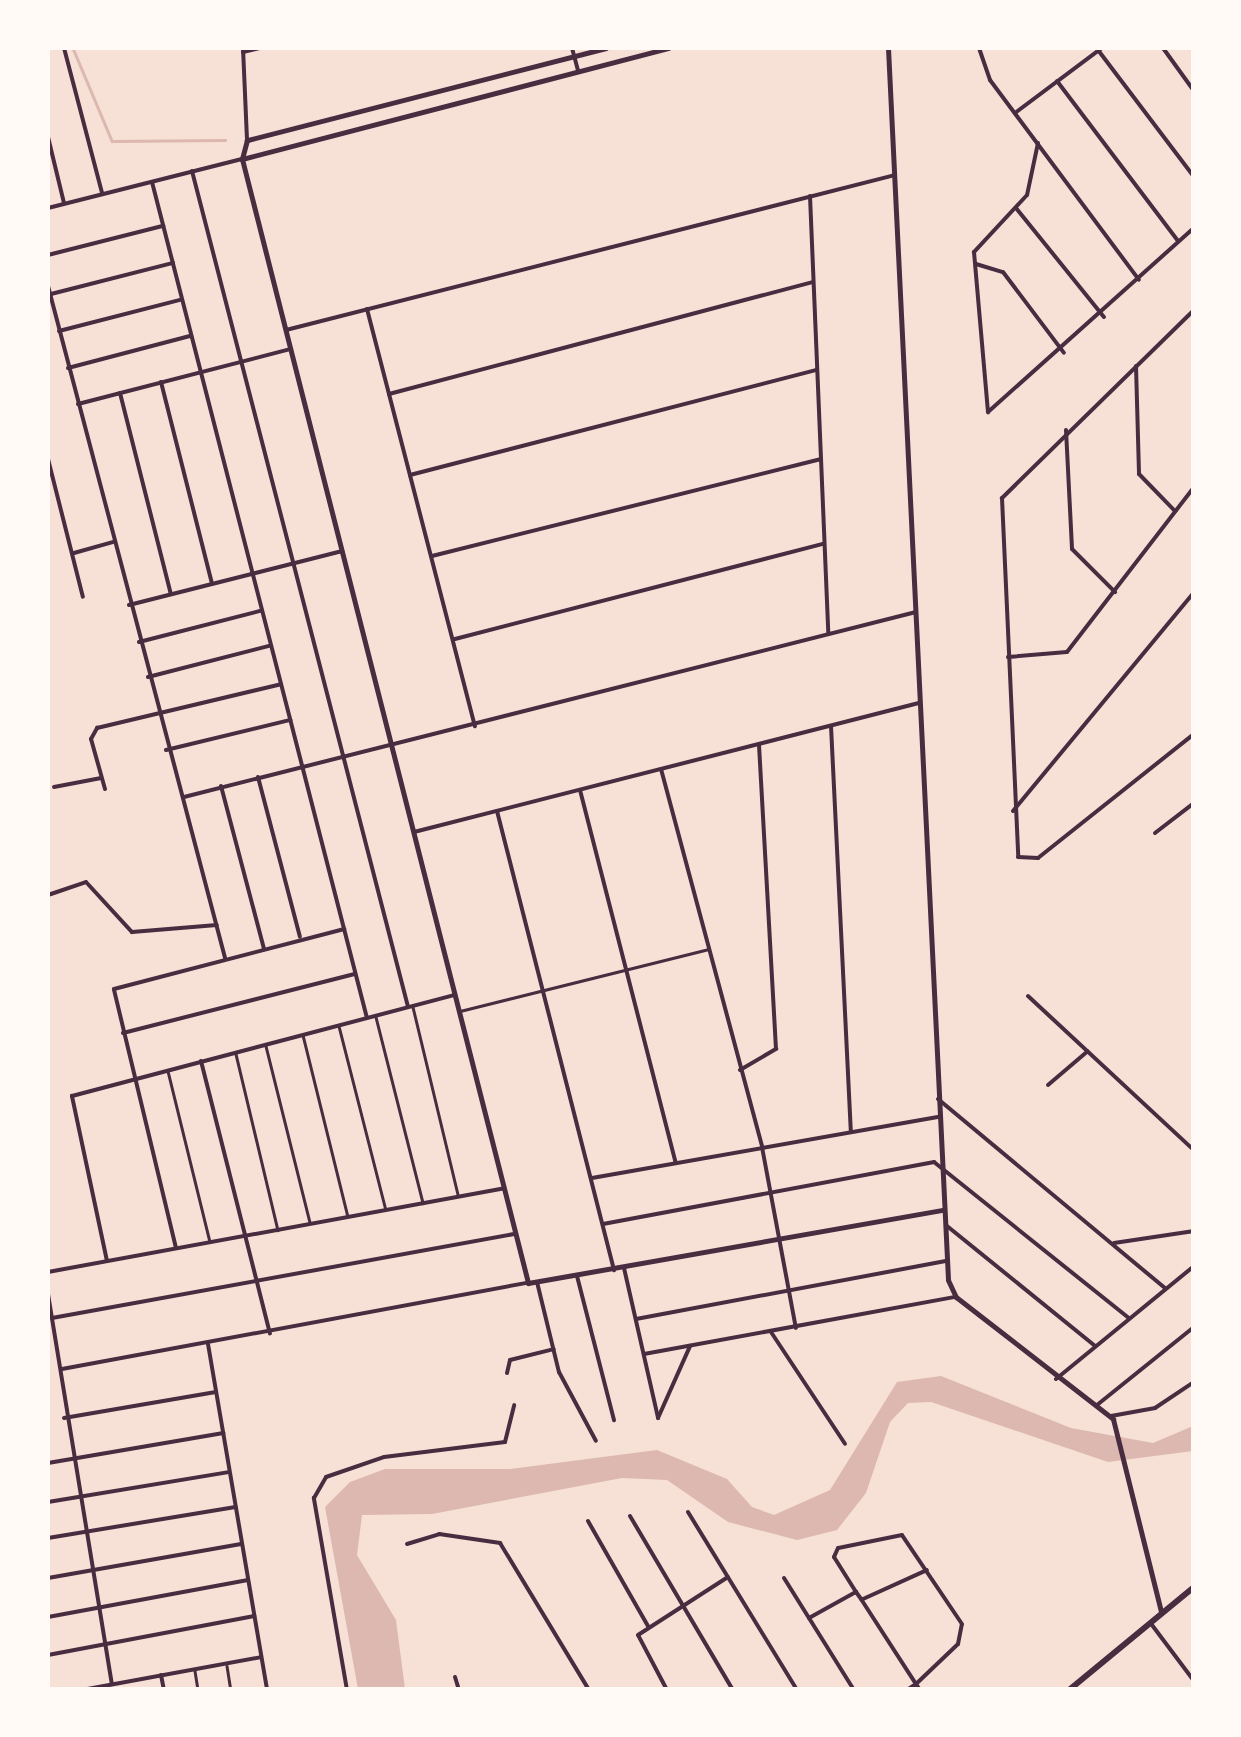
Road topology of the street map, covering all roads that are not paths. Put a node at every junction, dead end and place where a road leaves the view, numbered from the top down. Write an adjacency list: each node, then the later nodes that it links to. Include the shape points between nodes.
1 (64, 48): 24 (street)
2 (260, 48): 10 (street)
3 (572, 48): 11 (street)
4 (606, 48): 11 (street)
5 (669, 48): 12 (street)
6 (888, 48): 21 (street)
7 (979, 48): 15 (street)
8 (1163, 48): 14 (street)
9 (1100, 49): 13 (street); 22 (street)
10 (243, 50): 17 (street)
11 (574, 56): 12 (street); 17 (street)
12 (578, 71): 19 (street)
13 (1057, 82): 15 (street); 31 (street)
14 (1194, 91)
15 (1015, 113): 18 (street)
16 (48, 136): 26 (street)
17 (247, 140): 19 (street)
18 (1038, 143): 28 (street, via 1035,180); 35 (street)
19 (242, 159): 20 (street); 43 (street)
20 (192, 172): 23 (street); 48 (street)
21 (895, 175): 25 (street); 77 (street)
22 (1194, 177)
23 (152, 182): 24 (street); 29 (street)
24 (102, 194): 26 (street)
25 (810, 196): 36 (street); 40 (street)
26 (64, 203): 27 (street)
27 (48, 208)
28 (1016, 208): 34 (street, via 978,240); 42 (street)
29 (163, 226): 32 (street); 33 (street)
30 (1194, 228): 31 (street)
31 (1178, 241): 35 (street)
32 (48, 255)
33 (173, 263): 38 (street); 39 (street)
34 (975, 264): 47 (street, via 1003,272); 47 (street, via 984,401 999,411)
35 (1140, 280): 42 (street)
36 (812, 282): 51 (street); 55 (street)
37 (48, 286): 38 (street)
38 (49, 295): 44 (street)
39 (182, 300): 44 (street); 45 (street)
40 (367, 309): 43 (street); 55 (street)
41 (1194, 310): 49 (street)
42 (1104, 318): 47 (street)
43 (286, 330): 46 (street)
44 (59, 331): 50 (street)
45 (192, 336): 50 (street); 52 (street)
46 (290, 348): 48 (street); 65 (street)
47 (1064, 353)
48 (243, 361): 52 (street); 68 (street)
49 (1136, 364): 57 (street); 62 (street, via 1139,474)
50 (68, 368): 56 (street)
51 (816, 370): 59 (street); 60 (street)
52 (201, 372): 53 (street); 69 (street)
53 (161, 382): 54 (street); 70 (street)
54 (120, 393): 56 (street); 73 (street)
55 (389, 394): 60 (street)
56 (78, 404): 63 (street)
57 (1066, 429): 71 (street, via 1072,549); 82 (street, via 1002,498)
58 (48, 459): 66 (street)
59 (820, 459): 64 (street); 67 (street)
60 (410, 475): 67 (street)
61 (1194, 487): 62 (street)
62 (1174, 511): 71 (street)
63 (113, 542): 66 (street); 75 (street)
64 (823, 544): 78 (street); 79 (street)
65 (342, 550): 68 (street); 92 (street)
66 (72, 554): 74 (street)
67 (432, 556): 79 (street)
68 (294, 562): 69 (street); 94 (street)
69 (252, 573): 70 (street); 76 (street)
70 (212, 584): 73 (street)
71 (1115, 592): 82 (street, via 1062,655)
72 (1194, 592): 106 (street)
73 (171, 594): 75 (street)
74 (84, 597)
75 (129, 605): 80 (street)
76 (262, 610): 80 (street); 81 (street)
77 (916, 612): 78 (street); 85 (street)
78 (828, 634): 88 (street)
79 (453, 640): 88 (street)
80 (138, 642): 83 (street)
81 (271, 646): 83 (street); 84 (street)
82 (1008, 657): 106 (street)
83 (148, 677): 86 (street)
84 (281, 684): 86 (street); 87 (street)
85 (920, 703): 89 (street); 136 (street)
86 (157, 714): 93 (street); 98 (street, via 93,730)
87 (290, 720): 93 (street); 95 (street)
88 (475, 726): 92 (street)
89 (831, 726): 91 (street); 138 (street)
90 (1194, 734): 106 (street, via 1038,858 1021,861)
91 (759, 744): 96 (street); 133 (street, via 776,1049)
92 (392, 746): 94 (street); 107 (street)
93 (166, 750): 103 (street)
94 (345, 756): 95 (street); 121 (street)
95 (302, 766): 97 (street); 111 (street)
96 (661, 769): 102 (street); 114 (street)
97 (258, 777): 99 (street); 112 (street)
98 (101, 778): 100 (street); 101 (street)
99 (221, 786): 103 (street); 113 (street)
100 (54, 787)
101 (104, 789)
102 (580, 790): 105 (street); 116 (street)
103 (184, 796): 110 (street)
104 (1194, 803): 108 (street)
105 (497, 811): 107 (street); 118 (street)
106 (1013, 811)
107 (414, 832): 119 (street)
108 (1155, 833)
109 (48, 895): 110 (street, via 86,882 132,932)
110 (217, 925): 115 (street)
111 (344, 928): 112 (street); 117 (street)
112 (301, 939): 113 (street)
113 (264, 949): 115 (street)
114 (708, 949): 116 (lane); 133 (street)
115 (225, 958): 126 (street, via 114,989)
116 (626, 971): 118 (lane); 141 (street)
117 (355, 974): 124 (street); 126 (street)
118 (544, 991): 122 (lane); 143 (street)
119 (455, 995): 121 (street); 122 (street)
120 (1028, 996): 130 (street)
121 (410, 1006): 123 (street); 146 (lane)
122 (459, 1011): 144 (street)
123 (376, 1015): 124 (street); 147 (lane)
124 (367, 1018): 125 (street)
125 (339, 1025): 127 (street); 148 (lane)
126 (124, 1033): 134 (street)
127 (303, 1034): 128 (street); 150 (lane)
128 (266, 1045): 129 (street); 152 (lane)
129 (235, 1052): 131 (street); 154 (lane)
130 (1088, 1052): 135 (street); 140 (street)
131 (201, 1061): 132 (street); 157 (street)
132 (168, 1069): 134 (street); 159 (lane)
133 (740, 1070): 139 (street)
134 (135, 1078): 161 (street); 162 (street, via 70,1098)
135 (1048, 1085)
136 (938, 1098): 137 (street); 160 (street)
137 (938, 1116): 138 (street); 142 (street)
138 (851, 1131): 139 (street)
139 (762, 1146): 141 (street); 145 (street)
140 (1194, 1150)
141 (676, 1163): 143 (street)
142 (940, 1164): 145 (street); 149 (street); 177 (street)
143 (592, 1178): 153 (street)
144 (504, 1188): 146 (street); 156 (street)
145 (772, 1193): 153 (street); 158 (street)
146 (459, 1197): 147 (street)
147 (423, 1203): 148 (street)
148 (386, 1210): 150 (street)
149 (943, 1210): 151 (street); 158 (street)
150 (348, 1217): 152 (street)
151 (944, 1223): 163 (street); 185 (street)
152 (310, 1224): 154 (street)
153 (603, 1224): 166 (street)
154 (278, 1230): 157 (street)
155 (1194, 1231): 160 (street)
156 (516, 1234): 169 (street); 171 (street)
157 (246, 1236): 159 (street); 169 (street)
158 (780, 1240): 165 (street); 173 (street)
159 (210, 1242): 161 (street)
160 (1113, 1243): 172 (street)
161 (176, 1248): 162 (street)
162 (107, 1261): 167 (street)
163 (947, 1261): 173 (street); 175 (street)
164 (1194, 1266): 172 (street)
165 (624, 1268): 166 (street); 178 (street)
166 (614, 1270): 168 (street)
167 (48, 1272)
168 (577, 1276): 170 (street); 197 (street)
169 (258, 1280): 176 (street); 182 (street)
170 (538, 1282): 171 (street); 186 (street)
171 (528, 1283): 182 (street)
172 (1165, 1288): 177 (street)
173 (788, 1290): 178 (street); 180 (street)
174 (48, 1294): 176 (street)
175 (956, 1297): 180 (street); 190 (street)
176 (52, 1318): 188 (street)
177 (1129, 1318): 185 (street)
178 (636, 1319): 187 (street)
179 (1194, 1327): 194 (street)
180 (796, 1328): 181 (street)
181 (771, 1332): 184 (street); 200 (street)
182 (270, 1333): 183 (street)
183 (208, 1343): 188 (street); 192 (street)
184 (690, 1346): 187 (street); 187 (street, via 666,1414 657,1416)
185 (1094, 1346): 190 (street)
186 (554, 1349): 189 (street, via 510,1360); 199 (street)
187 (644, 1354)
188 (62, 1369): 196 (street)
189 (507, 1373)
190 (1056, 1379): 194 (street)
191 (1194, 1382): 195 (street, via 1156,1408)
192 (216, 1392): 196 (street); 198 (street)
193 (514, 1404): 246 (street, via 505,1442 384,1457 326,1477 314,1498)
194 (1097, 1405): 195 (street)
195 (1111, 1416): 225 (street)
196 (64, 1418): 201 (street)
197 (614, 1420)
198 (223, 1433): 201 (street); 203 (street)
199 (596, 1441)
200 (845, 1444)
201 (72, 1458): 202 (street); 204 (street)
202 (48, 1463)
203 (229, 1472): 204 (street); 206 (street)
204 (78, 1495): 205 (street); 210 (street)
205 (48, 1502)
206 (235, 1507): 210 (street); 212 (street)
207 (688, 1512): 216 (street)
208 (630, 1516): 223 (street)
209 (588, 1521): 230 (street)
210 (85, 1532): 211 (street); 214 (street)
211 (48, 1538)
212 (241, 1544): 214 (street); 219 (street)
213 (407, 1544): 248 (street, via 439,1534 500,1543)
214 (92, 1570): 217 (street); 224 (street)
215 (927, 1570): 221 (street, via 899,1533 834,1551); 222 (street); 240 (street, via 964,1631)
216 (728, 1577): 223 (street); 251 (street)
217 (48, 1578)
218 (784, 1578): 228 (street)
219 (248, 1580): 224 (street); 227 (street)
220 (1194, 1587): 225 (main road)
221 (856, 1592): 222 (street); 228 (street)
222 (861, 1599): 240 (street)
223 (682, 1605): 230 (street); 250 (street)
224 (98, 1608): 226 (street); 231 (street)
225 (1161, 1612): 229 (main road)
226 (48, 1616)
227 (254, 1616): 231 (street); 233 (street)
228 (809, 1618): 252 (street)
229 (1149, 1622): 238 (street); 254 (main road)
230 (648, 1626): 249 (street, via 639,1646)
231 (105, 1644): 232 (street); 239 (street)
232 (48, 1655)
233 (262, 1658): 234 (street); 245 (street)
234 (226, 1664): 235 (street); 244 (lane)
235 (194, 1670): 236 (street); 243 (lane)
236 (161, 1676): 239 (street); 242 (street)
237 (455, 1677): 247 (street)
238 (1194, 1680)
239 (112, 1684): 241 (street)
240 (918, 1687): 253 (street)
241 (82, 1690)
242 (164, 1690)
243 (198, 1690)
244 (231, 1690)
245 (267, 1690)
246 (347, 1690)
247 (458, 1690)
248 (589, 1690)
249 (667, 1690)
250 (733, 1690)
251 (797, 1690)
252 (854, 1690)
253 (907, 1690)
254 (1069, 1690)

